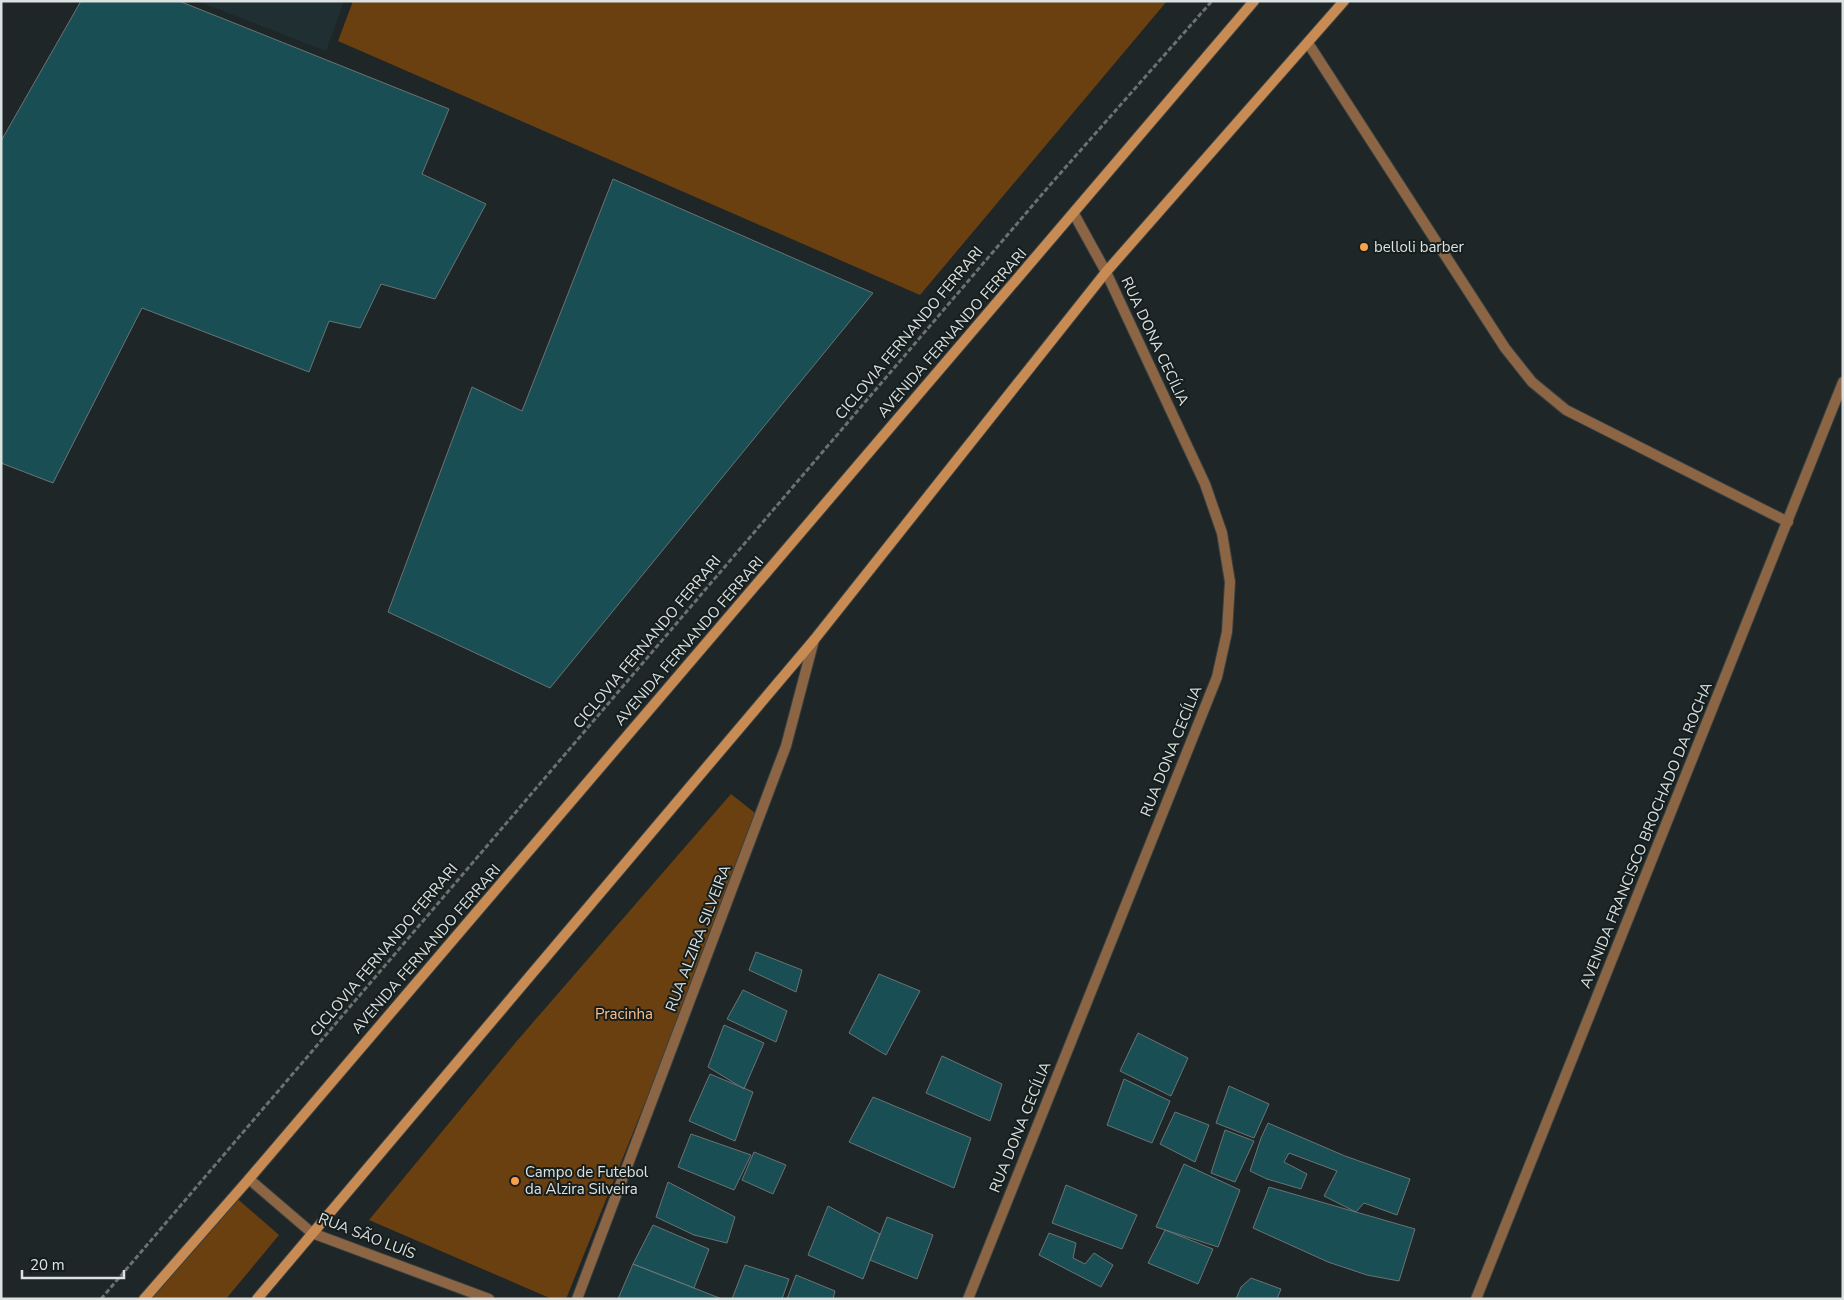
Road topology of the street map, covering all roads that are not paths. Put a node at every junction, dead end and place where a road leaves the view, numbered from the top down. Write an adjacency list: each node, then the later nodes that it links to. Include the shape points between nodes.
1 (1254, 1): 4 (main road, AVENIDA FERNANDO FERRARI)
2 (1344, 1): 3 (main road)
3 (1308, 43): 5 (main road); 7 (street, via 1505,348 1532,382 1566,410)
4 (1074, 214): 5 (street, RUA DONA CECÍLIA); 9 (main road, AVENIDA FERNANDO FERRARI)
5 (1106, 272): 8 (main road); 15 (street, RUA DONA CECÍLIA, via 1205,484 1222,533 1230,582 1227,632 1217,677)
6 (1843, 382): 7 (street, AVENIDA FRANCISCO BROCHADO DA ROCHA)
7 (1788, 522): 16 (street, AVENIDA FRANCISCO BROCHADO DA ROCHA)
8 (814, 640): 10 (main road); 14 (street, RUA ALZIRA SILVEIRA, via 786,746)
9 (249, 1178): 10 (street, RUA SÃO LUÍS); 11 (main road, AVENIDA FERNANDO FERRARI)
10 (312, 1233): 12 (main road); 13 (street, RUA SÃO LUÍS)
11 (144, 1299)
12 (257, 1299)
13 (489, 1299)
14 (577, 1299)
15 (968, 1299)
16 (1476, 1299)

